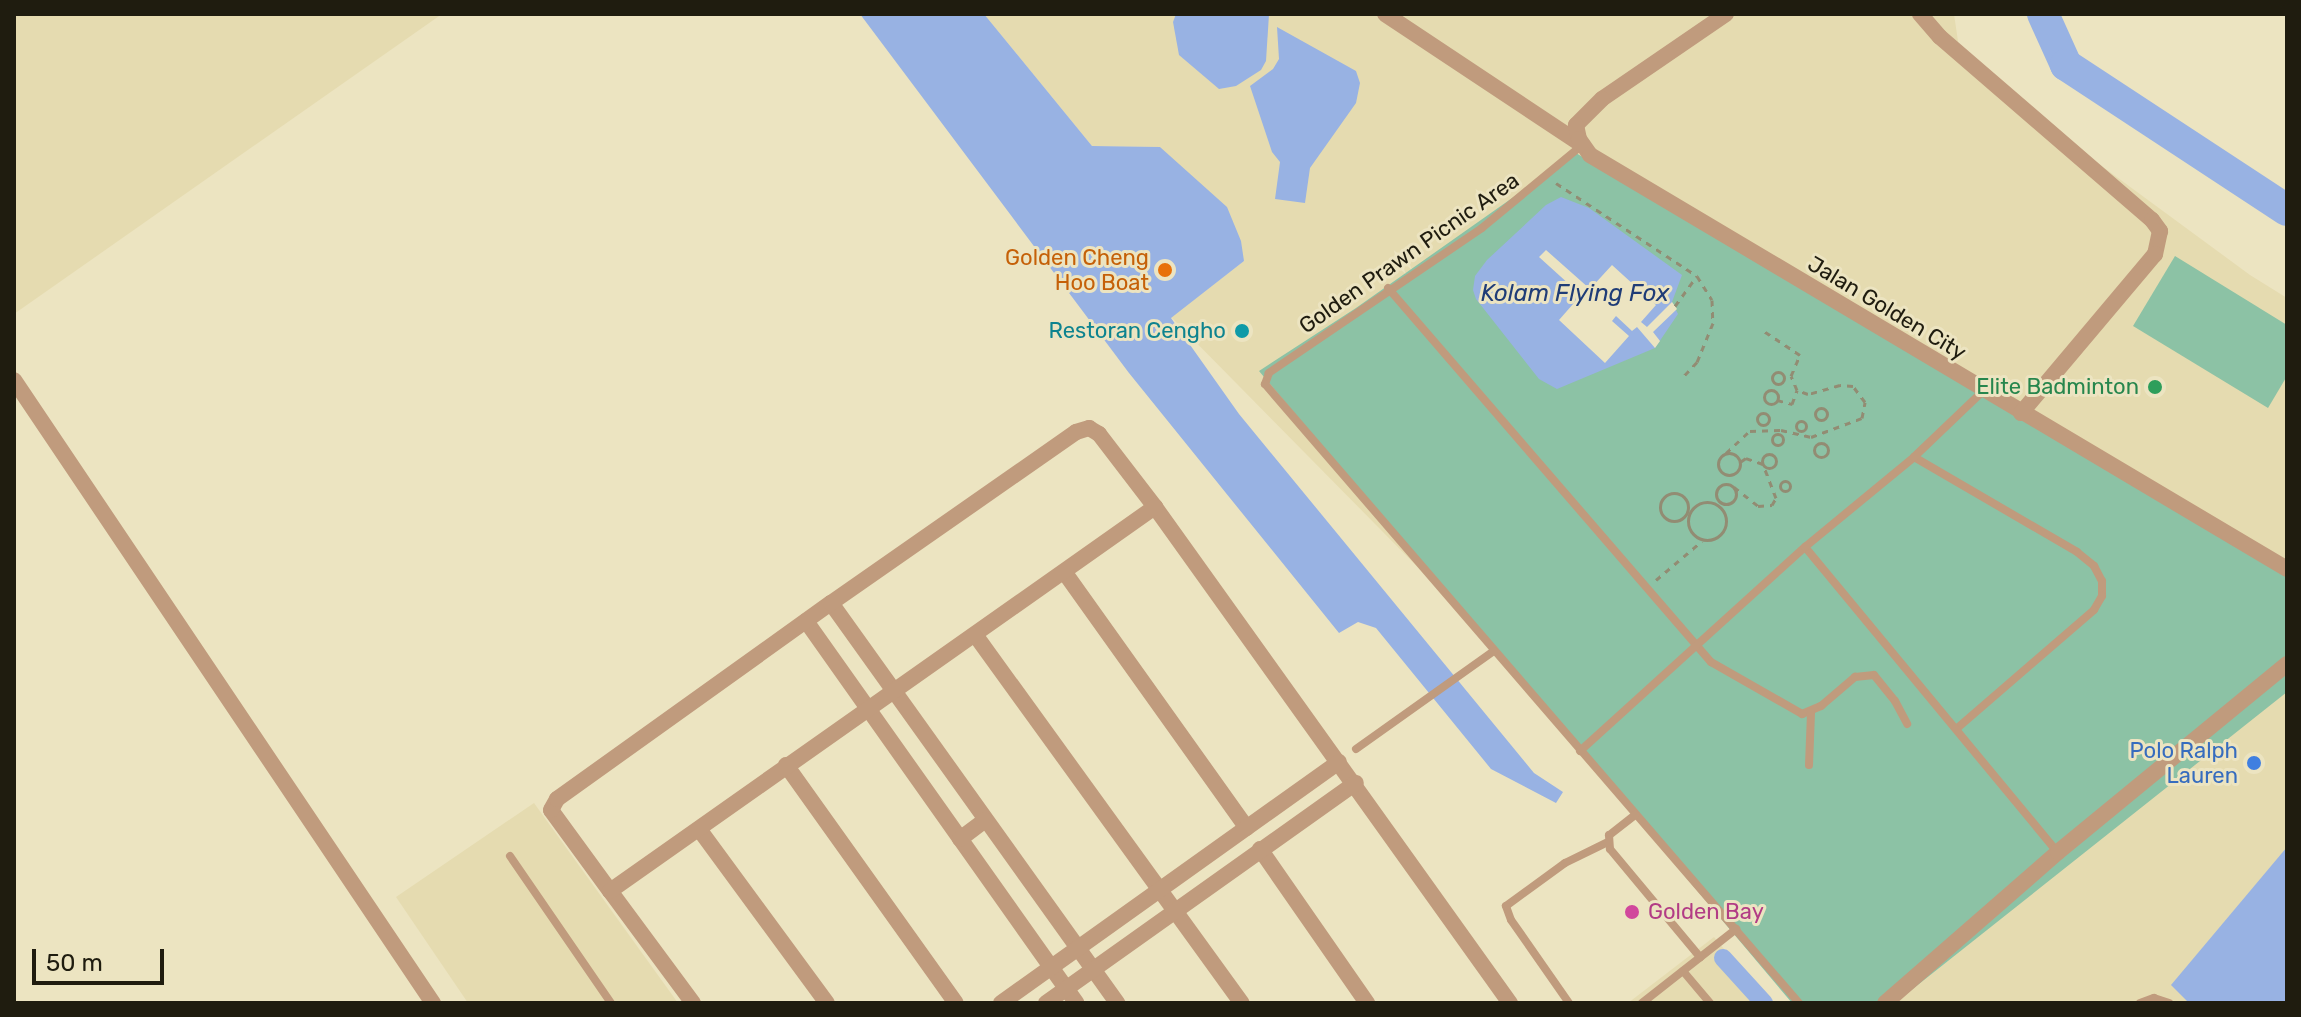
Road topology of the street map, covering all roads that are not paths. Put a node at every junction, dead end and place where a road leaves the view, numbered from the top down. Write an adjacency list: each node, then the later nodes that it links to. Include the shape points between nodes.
1 (1385, 14): 4 (street, Jalan Golden City)
2 (1726, 14): 4 (street, via 1602,99 1576,125)
3 (1920, 14): 8 (street, via 2160,231 2155,254)
4 (1586, 150): 5 (lane, Golden Prawn Picnic Area); 7 (street, Jalan Golden City)
5 (1390, 290): 17 (lane); 18 (lane, Golden Prawn Picnic Area, via 1265,380)
6 (14, 380): 50 (street)
7 (1983, 391): 8 (street, Jalan Golden City); 9 (lane)
8 (2021, 413): 12 (street, Jalan Golden City)
9 (1914, 457): 11 (lane); 24 (lane, via 2077,552 2102,581 2094,610)
10 (1155, 507): 13 (street); 14 (street, via 1089,428); 27 (street)
11 (1805, 547): 17 (lane); 24 (lane)
12 (2287, 569)
13 (1065, 573): 16 (street); 33 (street)
14 (831, 603): 15 (street); 20 (street)
15 (806, 621): 21 (street); 41 (street, via 551,805)
16 (976, 636): 20 (street); 40 (street)
17 (1698, 647): 22 (lane, via 1711,662 1764,693 1802,714); 26 (lane)
18 (1494, 651): 25 (lane); 26 (lane)
19 (2287, 664): 38 (street)
20 (894, 692): 21 (street); 32 (street)
21 (868, 709): 28 (street); 35 (street)
22 (1811, 712): 23 (lane, via 1855,677 1874,675); 29 (lane)
23 (1907, 724)
24 (1956, 729): 38 (lane)
25 (1356, 749)
26 (1580, 751): 31 (lane)
27 (1339, 762): 30 (street); 33 (street)
28 (786, 765): 34 (street); 54 (street)
29 (1809, 765)
30 (1356, 783): 37 (street); 61 (street)
31 (1635, 815): 36 (lane, via 1609,835); 43 (lane)
32 (985, 820): 35 (street); 44 (street)
33 (1247, 828): 40 (street)
34 (699, 829): 41 (street); 53 (street)
35 (960, 839): 46 (street)
36 (1608, 842): 45 (lane); 62 (lane, via 1565,863 1506,906)
37 (1260, 849): 42 (street); 60 (street)
38 (2058, 852): 66 (street)
39 (510, 856): 51 (lane)
40 (1160, 890): 42 (street); 44 (street)
41 (610, 891): 52 (street)
42 (1176, 910): 47 (street); 59 (street)
43 (1736, 929): 45 (lane); 65 (lane)
44 (1077, 948): 46 (street); 47 (street)
45 (1700, 957): 48 (lane)
46 (1050, 968): 49 (street); 55 (street)
47 (1093, 969): 49 (street); 58 (street)
48 (1683, 971): 63 (lane); 64 (lane)
49 (1066, 989): 56 (street); 57 (street)
50 (433, 1003)
51 (611, 1003)
52 (693, 1003)
53 (827, 1003)
54 (956, 1003)
55 (1001, 1003)
56 (1046, 1003)
57 (1076, 1003)
58 (1117, 1003)
59 (1242, 1003)
60 (1367, 1003)
61 (1510, 1003)
62 (1569, 1003)
63 (1642, 1003)
64 (1710, 1003)
65 (1799, 1003)
66 (1885, 1003)
67 (2140, 1003): 68 (lane, via 2154,998)
68 (2169, 1003)

